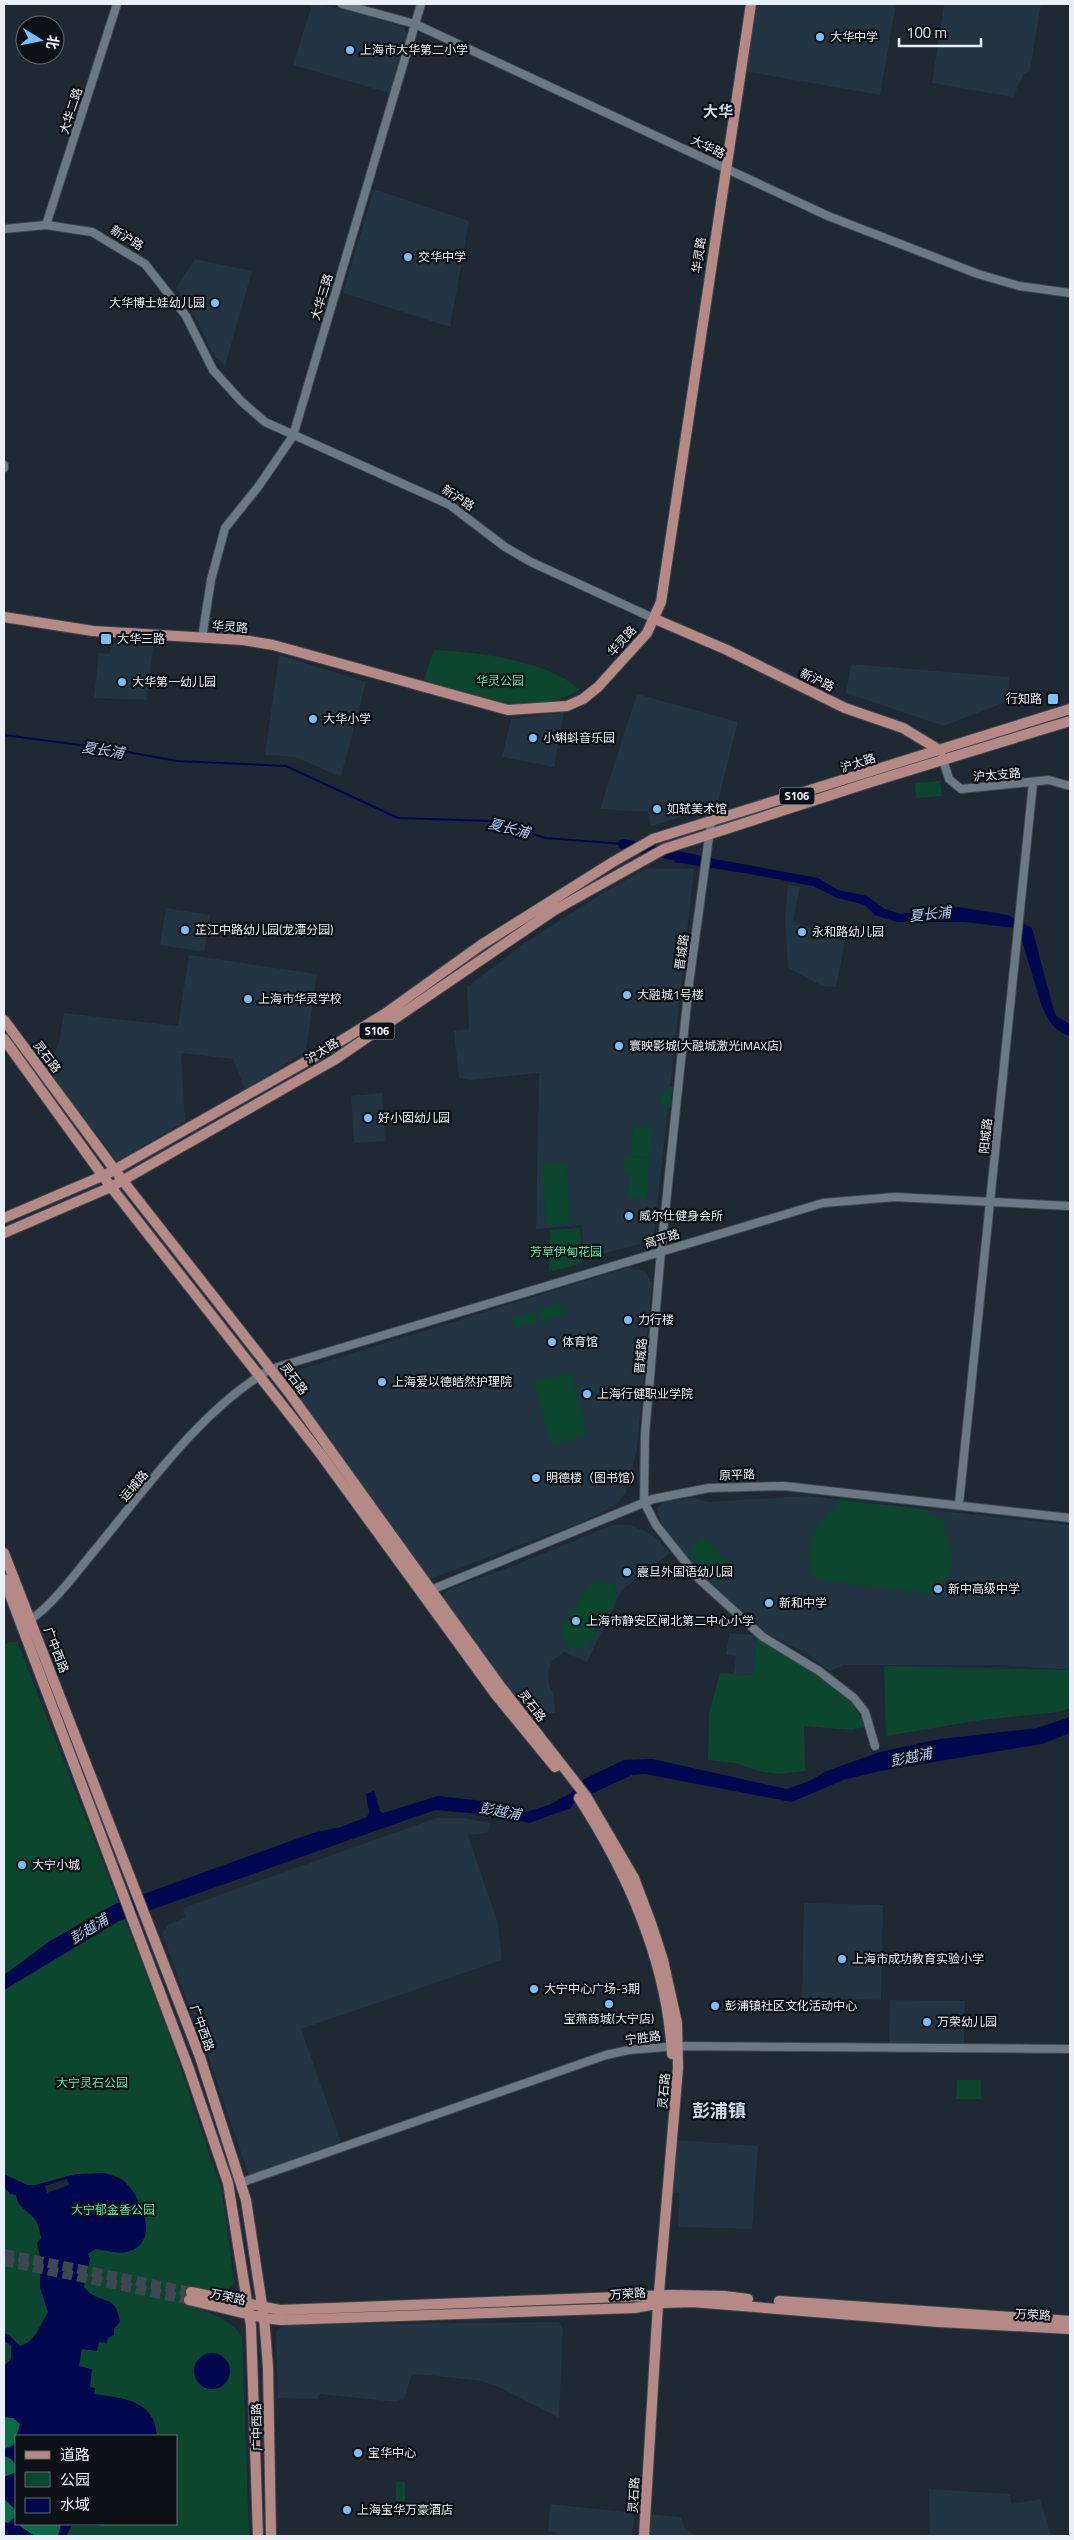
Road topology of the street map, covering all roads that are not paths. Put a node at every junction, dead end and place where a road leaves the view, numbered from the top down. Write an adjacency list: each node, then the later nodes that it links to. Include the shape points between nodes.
1 (117, 4): 7 (street, 大华二路)
2 (342, 4): 5 (street, 大华路)
3 (421, 4): 5 (street, 大华三路)
4 (750, 4): 6 (main road, 华灵路)
5 (415, 24): 6 (street, 大华路); 10 (street, 大华三路)
6 (725, 167): 9 (street, 大华路, via 828,216 941,261 1019,286); 12 (main road, 华灵路, via 661,602)
7 (46, 225): 8 (street, 新沪路); 10 (street, 新沪路, via 92,232 145,264 186,316 214,370 265,422)
8 (4, 229)
9 (1070, 293)
10 (293, 436): 12 (street, 新沪路, via 450,505 530,562); 13 (street, 大华三路, via 225,528 213,571)
11 (4, 618): 13 (main road, 华灵路, via 93,631)
12 (655, 618): 13 (main road, 华灵路, via 647,633 598,687 567,706 542,709 508,710 273,645); 16 (main road, 新沪路, via 845,708 903,728)
13 (202, 638)
14 (1070, 709): 16 (main road, 沪太路 / S106)
15 (1070, 721): 16 (main road, 沪太路 / S106)
16 (941, 754): 17 (street, 沪太支路, via 949,779 961,789); 19 (main road, 沪太路 / S106); 20 (main road, 沪太路 / S106)
17 (1033, 782): 18 (street, 沪太支路, via 1049,780); 27 (street, 阳城路)
18 (1070, 786)
19 (711, 822): 20 (street); 23 (main road, 沪太路 / S106, via 653,839 624,855 480,945 386,1013)
20 (708, 834): 25 (main road, 沪太路 / S106, via 664,849 554,911 334,1060); 31 (street, 晋城路)
21 (4, 1020): 23 (main road, 灵石路)
22 (4, 1039): 24 (main road, 灵石路)
23 (115, 1169): 24 (main road, 沪太路 / S106); 25 (main road, 灵石路)
24 (103, 1176): 26 (main road, 灵石路); 29 (main road, 沪太路 / S106)
25 (122, 1181): 26 (main road, 沪太路 / S106); 32 (main road, 灵石路)
26 (111, 1187): 30 (main road, 沪太路 / S106); 33 (main road, 灵石路)
27 (991, 1201): 28 (street, 高平路); 31 (street, 高平路, via 895,1197 823,1203); 35 (street, 阳城路)
28 (1070, 1206)
29 (4, 1218)
30 (4, 1233)
31 (661, 1251): 32 (street, 高平路); 34 (street, 晋城路, via 645,1434)
32 (271, 1369): 33 (street, 运城路); 39 (main road, 灵石路)
33 (259, 1375): 39 (main road, 灵石路); 40 (street, 运城路, via 199,1426 65,1587)
34 (644, 1502): 35 (street, 原平路, via 709,1488 761,1486); 39 (street, 原平路); 41 (street, 晋城路, via 656,1526 699,1579 763,1637 820,1671 854,1698 866,1712)
35 (959, 1504): 36 (street, 原平路)
36 (1070, 1518)
37 (4, 1553): 40 (main road, 广中西路)
38 (4, 1580): 40 (main road, 广中西路)
39 (426, 1592): 44 (main road, 灵石路, via 496,1695 584,1798 623,1876 652,1945)
40 (25, 1622): 42 (main road, 广中西路); 43 (main road, 广中西路)
41 (875, 1746)
42 (92, 1778): 43 (main road); 46 (main road, 广中西路, via 200,2057)
43 (79, 1782): 49 (main road, 广中西路, via 190,2069 228,2184)
44 (675, 2046): 45 (street, 宁胜路); 46 (street, 宁胜路, via 606,2055); 48 (main road, 灵石路, via 678,2068)
45 (1070, 2049)
46 (240, 2183): 50 (main road, 广中西路, via 253,2240)
47 (190, 2296): 49 (main road, 万荣路)
48 (656, 2300): 50 (main road, 万荣路, via 300,2319); 51 (main road, 万荣路, via 724,2296); 52 (main road, 万荣路); 55 (main road, 灵石路); 56 (main road, 灵石路)
49 (249, 2309): 50 (main road, 万荣路); 53 (main road, 广中西路)
50 (263, 2313): 54 (main road, 广中西路, via 268,2367)
51 (1070, 2321)
52 (1070, 2329)
53 (258, 2536)
54 (271, 2536)
55 (640, 2536)
56 (644, 2536)

